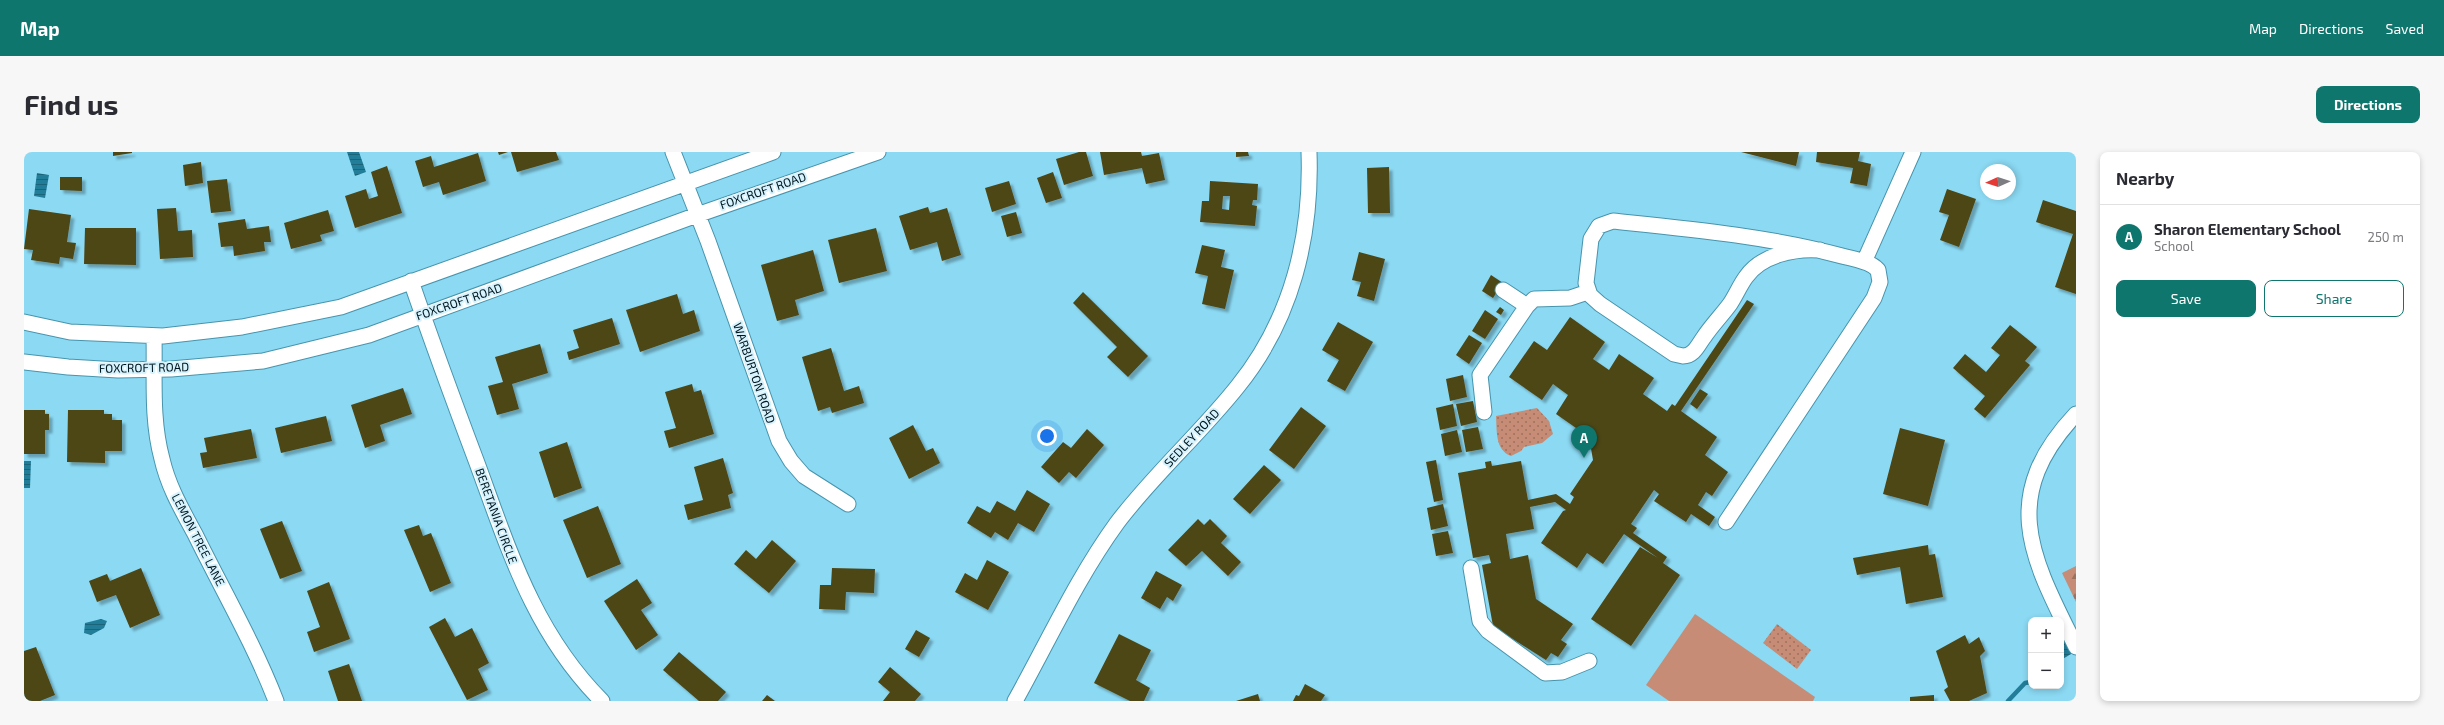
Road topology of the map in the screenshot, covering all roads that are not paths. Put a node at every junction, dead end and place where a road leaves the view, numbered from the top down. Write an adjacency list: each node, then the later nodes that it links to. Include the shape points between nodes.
1 (672, 152): 6 (street)
2 (773, 152): 6 (street)
3 (878, 152): 7 (street, FOXCROFT ROAD)
4 (1309, 152): 28 (street, SEDLEY ROAD, via 1310,183 1304,246 1285,307 1268,342 1238,386 1151,482 1106,539 1080,581)
5 (1913, 152): 9 (street)
6 (683, 183): 7 (street, WARBURTON ROAD); 10 (street)
7 (697, 215): 14 (street, FOXCROFT ROAD, via 504,287); 21 (street, WARBURTON ROAD, via 779,441 804,476)
8 (1820, 250): 9 (street); 12 (street, via 1776,240 1609,221 1598,226 1591,239 1586,283); 12 (street, via 1785,253 1753,269 1745,277 1730,304 1694,351 1687,356 1674,354 1600,304)
9 (1864, 262): 22 (street, via 1876,268 1880,274 1876,293)
10 (411, 281): 14 (street, BERETANIA CIRCLE); 16 (street, via 341,307 242,327)
11 (1503, 290): 13 (street)
12 (1588, 292): 13 (street, via 1570,298 1534,299)
13 (1526, 306): 19 (street, via 1479,377)
14 (422, 314): 18 (street, FOXCROFT ROAD, via 369,335 263,361); 27 (street, BERETANIA CIRCLE, via 525,591 552,639 576,674)
15 (24, 322): 16 (street, via 70,332)
16 (154, 336): 18 (street, LEMON TREE LANE)
17 (24, 362): 18 (street, FOXCROFT ROAD, via 68,367)
18 (155, 370): 26 (street, LEMON TREE LANE, via 155,430 172,490)
19 (1484, 412)
20 (2076, 414): 24 (street, via 2045,453 2034,482 2029,512 2035,558)
21 (848, 504)
22 (1726, 522)
23 (1471, 568): 25 (street, via 1480,621 1488,631 1545,673 1562,672)
24 (2076, 647)
25 (1589, 661)
26 (276, 701)
27 (602, 701)
28 (1015, 701)

